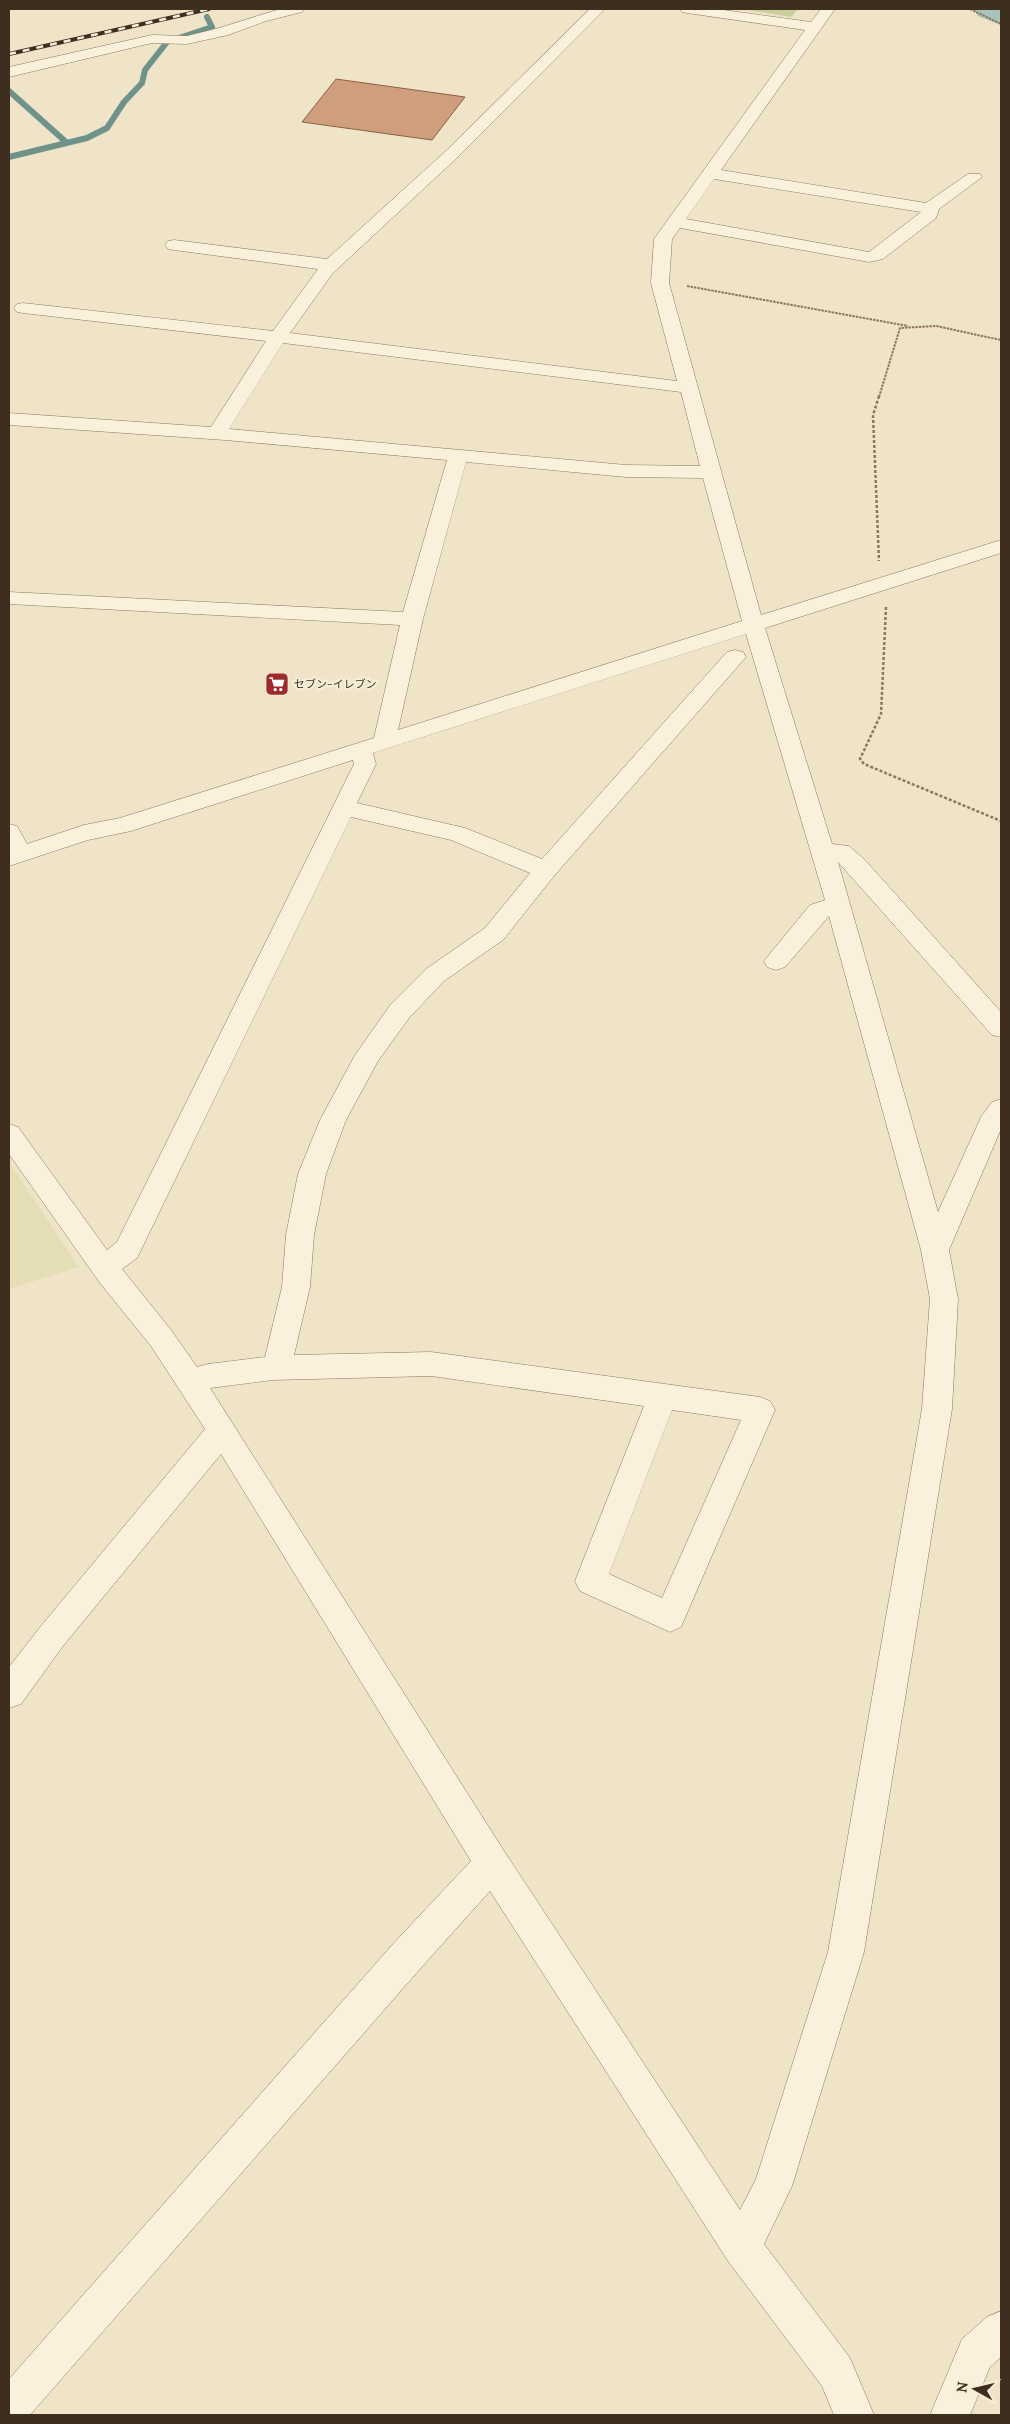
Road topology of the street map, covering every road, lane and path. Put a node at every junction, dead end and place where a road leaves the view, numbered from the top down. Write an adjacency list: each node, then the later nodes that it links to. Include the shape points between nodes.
1 (297, 9): 8 (street, via 187,40 152,39)
2 (598, 9): 14 (street, via 453,153)
3 (687, 9): 7 (street)
4 (828, 9): 7 (street)
5 (970, 9): 6 (path)
6 (1001, 24)
7 (813, 27): 9 (street)
8 (9, 72)
9 (709, 174): 11 (street); 12 (street)
10 (974, 177): 11 (street)
11 (931, 209): 12 (street, via 930,214 877,255 869,257)
12 (675, 222): 15 (street, via 663,239)
13 (174, 245): 14 (street)
14 (331, 265): 18 (street)
15 (660, 280): 17 (path); 20 (street)
16 (15, 304): 18 (street)
17 (912, 327): 19 (path, via 936,326); 26 (path, via 900,328 873,415)
18 (278, 337): 20 (street); 22 (street)
19 (1001, 340)
20 (690, 388): 24 (street)
21 (9, 419): 22 (street)
22 (216, 434): 23 (street)
23 (459, 454): 24 (street, via 626,471); 28 (street)
24 (712, 472): 29 (street)
25 (1001, 546): 26 (street)
26 (882, 583): 29 (street); 33 (path, via 886,598 881,714 860,759 864,764)
27 (9, 598): 28 (street)
28 (412, 619): 31 (street)
29 (753, 623): 31 (street); 35 (street)
30 (735, 657): 37 (street)
31 (373, 745): 32 (street); 36 (street, via 123,825 94,841)
32 (344, 808): 37 (street, via 457,834); 44 (street, via 127,1250)
33 (1001, 821)
34 (9, 832): 36 (street)
35 (823, 851): 38 (street); 40 (street, via 842,852 857,866)
36 (13, 861)
37 (546, 870): 45 (street, via 494,934 435,974 400,1011 368,1055 333,1120 312,1174 300,1236 296,1287 278,1363)
38 (837, 904): 39 (street, via 820,911); 43 (street)
39 (776, 961)
40 (1001, 1028)
41 (1001, 1109): 43 (street, via 990,1124)
42 (9, 1134): 44 (street)
43 (935, 1250): 51 (street, via 944,1299 936,1409 846,1952 773,2186)
44 (105, 1268): 46 (street, via 161,1338)
45 (274, 1368): 46 (street, via 208,1376); 47 (street, via 431,1364)
46 (190, 1382): 48 (street)
47 (663, 1396): 47 (street, via 760,1410 670,1617 591,1581)
48 (222, 1430): 49 (street); 50 (street)
49 (9, 1693)
50 (492, 1864): 51 (street); 53 (street, via 406,1957)
51 (742, 2247): 54 (street, via 836,2372)
52 (1001, 2332): 55 (street, via 976,2353)
53 (9, 2409)
54 (854, 2415)
55 (950, 2415)

